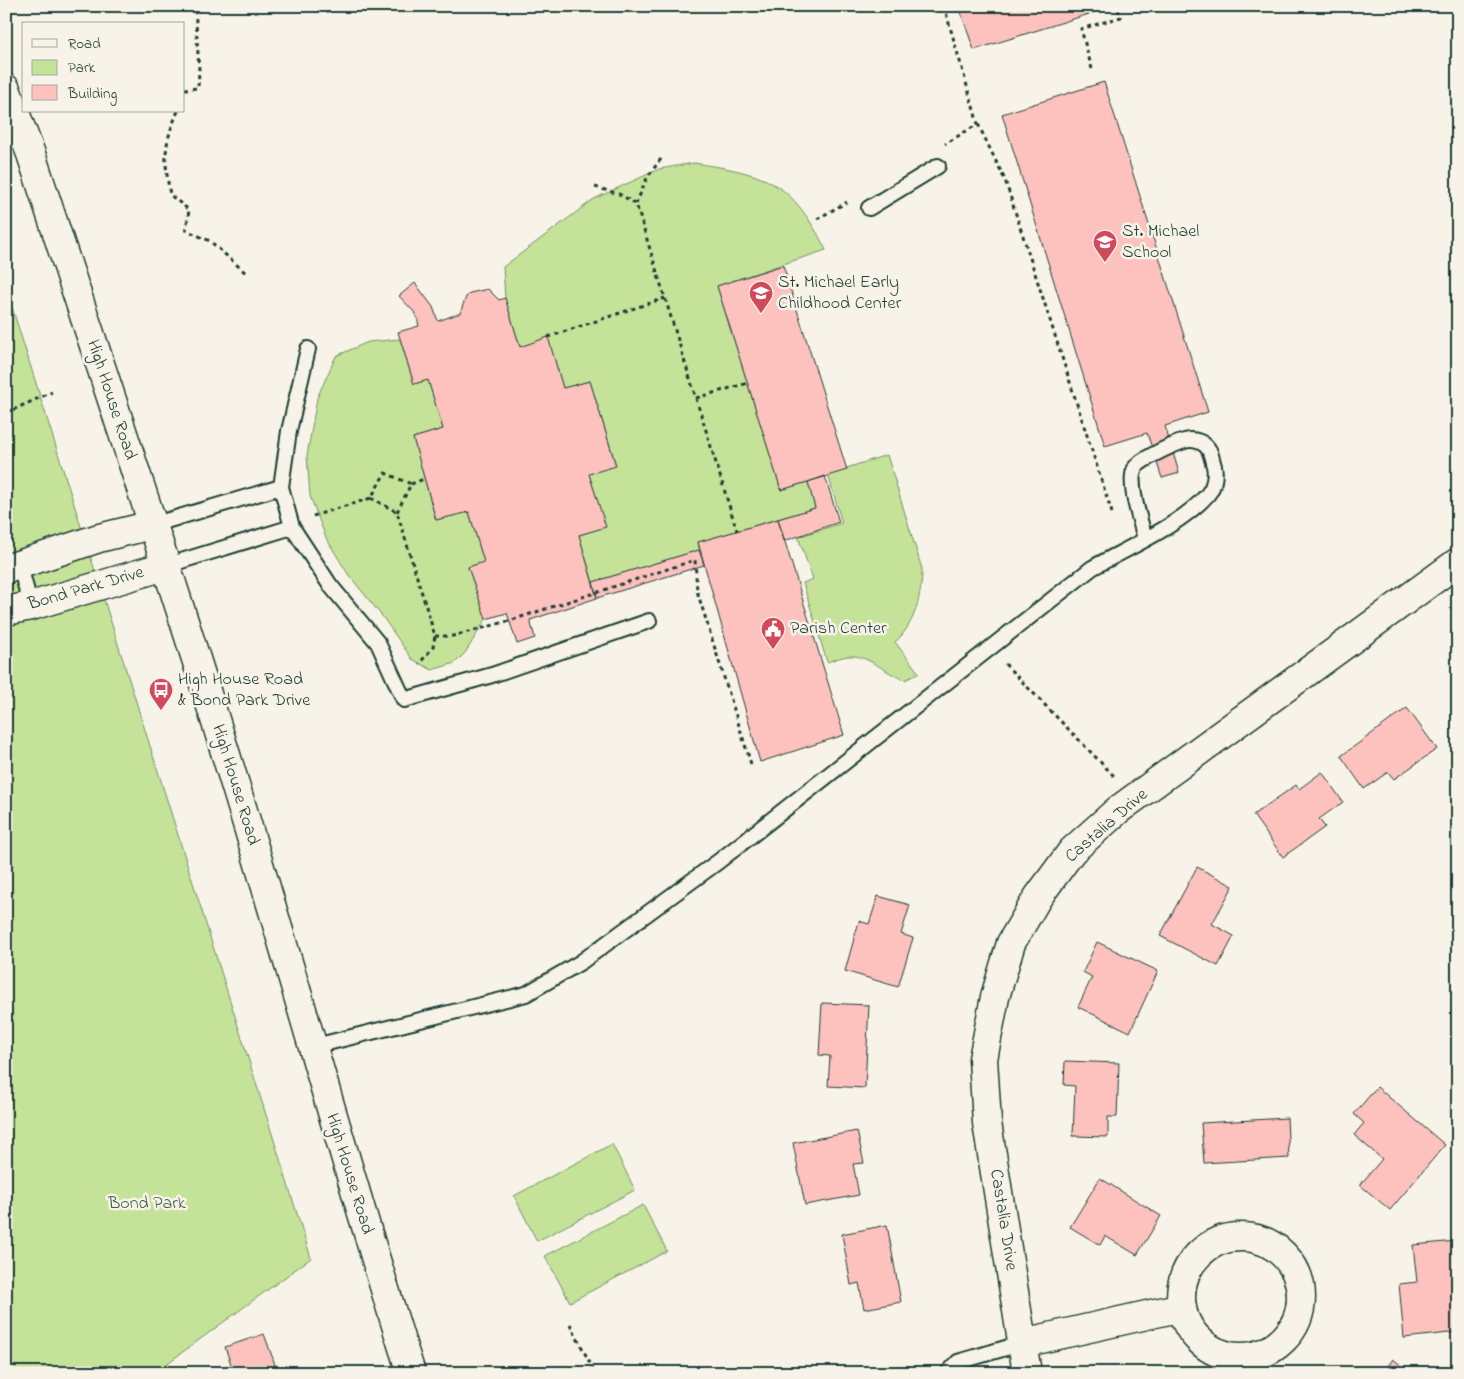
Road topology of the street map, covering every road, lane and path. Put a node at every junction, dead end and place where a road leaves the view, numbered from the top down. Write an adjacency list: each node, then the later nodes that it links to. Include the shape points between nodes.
1 (195, 6): 6 (path, via 198,88)
2 (944, 6): 8 (path)
3 (1117, 6): 4 (path, via 1121,17 1081,29)
4 (1092, 69)
5 (6, 89): 31 (street, High House Road, via 31,154)
6 (185, 89)
7 (178, 112): 17 (path, via 166,140 170,195 189,210 186,230 210,241)
8 (978, 124): 9 (path); 35 (path, via 1005,180)
9 (940, 147)
10 (663, 156): 14 (path, via 647,178)
11 (938, 166): 15 (lane)
12 (595, 187): 14 (path, via 619,194)
13 (849, 200): 16 (path)
14 (636, 204): 18 (path)
15 (869, 208)
16 (817, 219)
17 (247, 274)
18 (665, 298): 19 (path); 23 (path)
19 (548, 338)
20 (308, 349): 27 (lane, via 289,431)
21 (748, 383): 23 (path)
22 (52, 392): 24 (path)
23 (696, 398): 33 (path)
24 (6, 413)
25 (424, 479): 26 (path)
26 (410, 484): 28 (path, via 385,473); 29 (path)
27 (281, 487): 31 (lane); 32 (lane)
28 (371, 498): 29 (path); 30 (path)
29 (397, 512): 42 (path, via 436,636)
30 (312, 516)
31 (152, 525): 37 (street, via 99,538); 38 (street, High House Road)
32 (292, 527): 38 (lane); 40 (lane, via 330,585 378,643 404,700 492,675)
33 (737, 531)
34 (1145, 538): 34 (lane, via 1209,494 1216,475 1209,449 1201,442 1190,439 1141,460 1134,468 1132,479); 35 (lane)
35 (1124, 550): 41 (lane, via 1092,568)
36 (1458, 562): 47 (street, Castalia Drive, via 1118,810 1072,851 1011,943 995,997 983,1059 987,1123)
37 (13, 566): 39 (lane)
38 (165, 566): 39 (street, Bond Park Drive); 44 (street, High House Road, via 254,844)
39 (19, 609)
40 (649, 621)
41 (990, 648): 43 (path); 44 (lane, via 719,861 581,962 526,994)
42 (419, 664)
43 (1116, 779)
44 (311, 1047): 48 (street, High House Road)
45 (1182, 1307): 45 (street, via 1189,1325 1201,1341 1217,1352 1255,1356 1273,1348 1288,1335 1302,1299 1299,1280 1290,1262 1276,1248 1258,1239 1238,1237 1218,1241 1201,1252 1189,1268 1182,1287); 47 (street)
46 (570, 1324): 49 (path)
47 (1023, 1343): 50 (lane, via 958,1362); 51 (street, Castalia Drive)
48 (411, 1373)
49 (595, 1373)
50 (948, 1373)
51 (1027, 1373)

